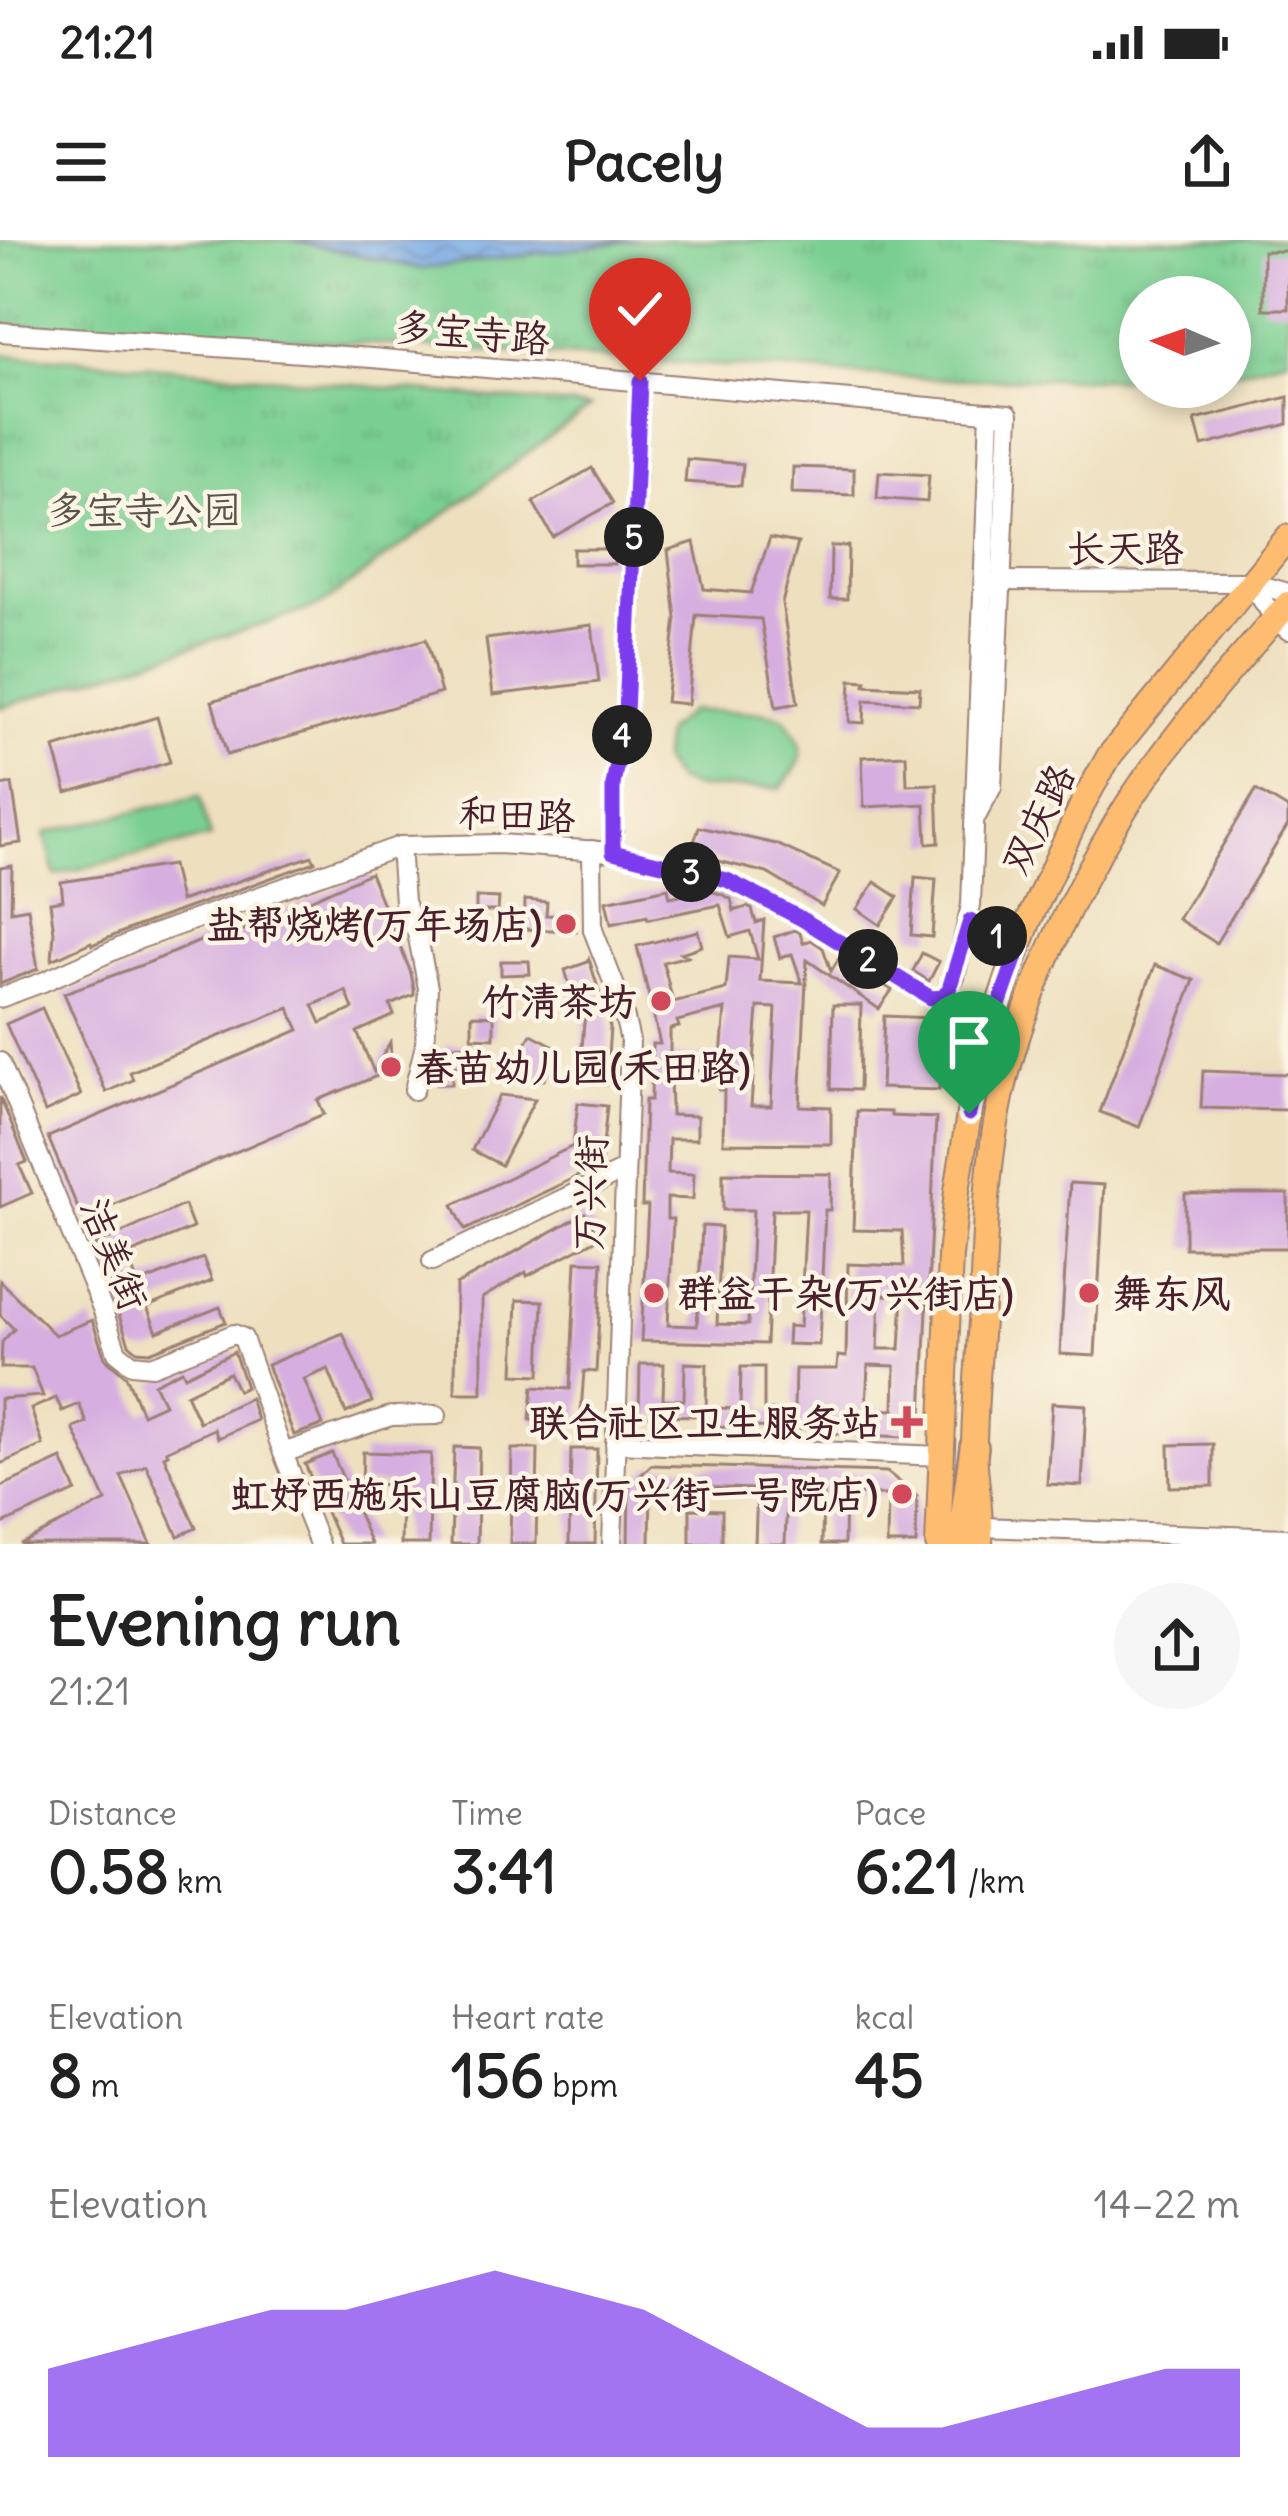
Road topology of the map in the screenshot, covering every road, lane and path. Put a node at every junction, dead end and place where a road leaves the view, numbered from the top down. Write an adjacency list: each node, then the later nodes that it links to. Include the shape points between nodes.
1 (0, 332): 2 (street, 多宝寺路)
2 (640, 381): 3 (street, 多宝寺路); 12 (street)
3 (999, 413): 5 (street, 双庆路); 9 (street, 双庆路)
4 (1288, 537): 6 (main road, 双庆路)
5 (999, 581): 6 (street, 长天路); 9 (street, 双庆路, via 992,788)
6 (1250, 581): 7 (street, 长天路); 8 (street); 14 (main road, 双庆路, via 1111,755)
7 (1288, 593)
8 (1284, 618): 22 (main road, 双庆路, via 1129,803 1083,882 1022,1024 992,1147)
9 (973, 823): 13 (street, 双庆路)
10 (400, 847): 11 (street, 和田路); 15 (street, 和田路); 17 (street, via 404,902 428,988)
11 (592, 850): 12 (street, 和田路); 18 (street, 万兴街, via 593,930 630,1041)
12 (613, 852): 13 (street, 和田路, via 727,880 931,998 949,989)
13 (970, 921): 14 (street)
14 (1019, 948): 24 (main road, 双庆路, via 984,1048 956,1191)
15 (0, 998)
16 (0, 1062): 23 (street, 洁美街, via 117,1352 152,1366 234,1334 243,1339)
17 (414, 1090)
18 (624, 1170): 19 (street); 21 (street, 万兴街)
19 (432, 1261)
20 (437, 1415): 23 (street, via 391,1416)
21 (615, 1443): 24 (street); 28 (street, 万兴街)
22 (974, 1448): 25 (highway)
23 (283, 1453): 27 (street)
24 (942, 1456): 29 (main road, 双庆路)
25 (974, 1538): 26 (street)
26 (1288, 1538)
27 (319, 1544)
28 (612, 1544)
29 (938, 1544)

